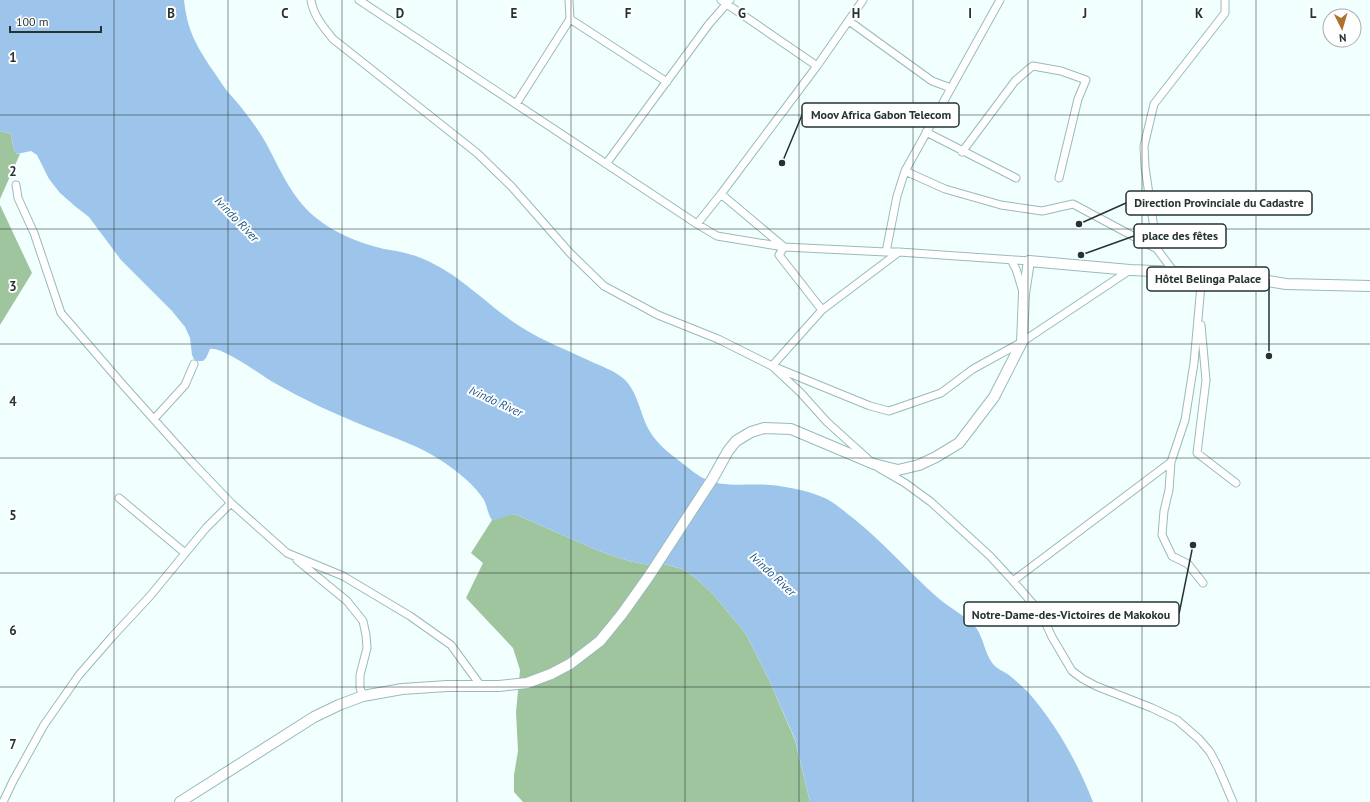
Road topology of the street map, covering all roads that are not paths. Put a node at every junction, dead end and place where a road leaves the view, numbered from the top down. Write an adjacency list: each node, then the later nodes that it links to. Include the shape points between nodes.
1 (311, 0): 38 (street, via 319,20 333,40 477,153 604,286 658,315 718,339)
2 (359, 0): 13 (street)
3 (569, 0): 8 (street)
4 (863, 0): 9 (street)
5 (1000, 0): 12 (street)
6 (1225, 0): 24 (street, via 1225,13 1154,104 1144,146)
7 (726, 1): 10 (street); 11 (street)
8 (570, 19): 11 (street); 13 (street)
9 (849, 21): 10 (street); 12 (street, via 932,81)
10 (817, 66): 21 (street)
11 (667, 82): 16 (street)
12 (950, 88): 14 (street)
13 (516, 104): 16 (street)
14 (926, 132): 15 (street); 17 (street)
15 (962, 152): 18 (street); 19 (street, via 1015,80 1027,69 1033,66 1061,71 1086,80 1078,99)
16 (606, 164): 22 (street)
17 (905, 171): 24 (street, via 945,189 1001,205 1042,211 1073,204); 25 (street, via 897,196)
18 (1016, 178)
19 (1059, 178)
20 (16, 185): 39 (street, via 18,198 34,233 61,313)
21 (721, 194): 22 (street); 23 (street)
22 (697, 224): 23 (street, via 717,236)
23 (784, 247): 25 (street); 35 (street, via 779,256)
24 (1157, 249): 30 (street)
25 (886, 252): 26 (street)
26 (898, 252): 27 (street); 35 (street)
27 (1011, 260): 28 (street); 33 (street)
28 (1029, 262): 29 (highway); 33 (highway)
29 (1130, 270): 30 (highway); 36 (street)
30 (1174, 272): 31 (highway)
31 (1202, 274): 32 (highway, via 1226,274 1286,284); 34 (street)
32 (1370, 286)
33 (1024, 294): 36 (highway)
34 (1199, 308): 40 (street, via 1185,420); 42 (street, via 1206,380 1197,453)
35 (822, 310): 38 (street)
36 (1022, 342): 38 (street, via 974,369 941,393 889,411 870,406); 41 (highway, via 994,397 959,443 919,465 898,470)
37 (194, 364): 39 (street, via 185,385)
38 (772, 366): 41 (street, via 827,422)
39 (154, 419): 44 (street)
40 (1171, 462): 47 (street); 48 (street, via 1162,535 1172,556 1188,564)
41 (874, 464): 47 (street, via 931,502 990,556); 49 (highway, via 791,429 764,428 751,432 736,441 728,451 649,576 600,642 570,664 527,683)
42 (1236, 483)
43 (119, 498): 45 (street)
44 (231, 503): 45 (street); 46 (street)
45 (185, 553): 51 (street, via 79,675 44,725)
46 (287, 553): 49 (street, via 343,576 410,616 451,645); 50 (street, via 347,601 363,621 367,648 360,675)
47 (1013, 581): 53 (street, via 1041,613 1072,671 1096,686 1177,720 1210,752)
48 (1203, 583)
49 (481, 686): 50 (highway, via 402,689)
50 (363, 696): 52 (highway, via 314,717)
51 (3, 802)
52 (180, 802)
53 (1233, 802)

